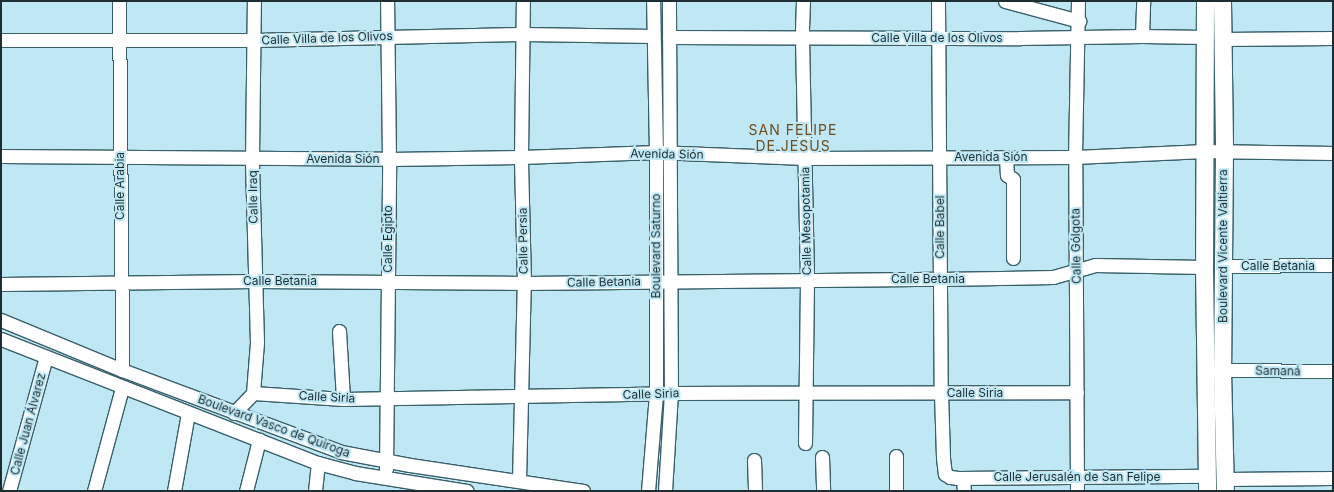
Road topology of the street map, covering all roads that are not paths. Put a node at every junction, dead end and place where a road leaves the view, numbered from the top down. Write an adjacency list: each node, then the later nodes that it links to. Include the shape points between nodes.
1 (119, 1): 28 (street, Calle Arabia)
2 (254, 1): 27 (street, Calle Iraq)
3 (387, 1): 16 (street, Calle Egipto)
4 (523, 1): 15 (street, Calle Persia)
5 (653, 1): 17 (street, Boulevard Saturno)
6 (669, 1): 20 (street, Boulevard Saturno)
7 (803, 1): 23 (street, Calle Mesopotamia)
8 (938, 1): 21 (street, Calle Babel)
9 (1006, 1): 14 (street)
10 (1078, 1): 14 (street, Calle Gólgota)
11 (1142, 1): 19 (street)
12 (1205, 1): 22 (main road, Boulevard Vicente Valtierra)
13 (1222, 1): 24 (main road, Boulevard Vicente Valtierra)
14 (1079, 21): 18 (street, Calle Gólgota)
15 (523, 34): 16 (street, Calle Villa de los Olivos); 17 (street, Calle Villa de los Olivos); 35 (street, Calle Persia)
16 (388, 36): 27 (street, Calle Villa de los Olivos); 42 (street, Calle Egipto)
17 (653, 36): 30 (street, Boulevard Saturno)
18 (1079, 36): 19 (street, Calle Villa de los Olivos); 21 (street, Calle Villa de los Olivos); 38 (street, Calle Gólgota)
19 (1142, 36): 22 (street, Calle Villa de los Olivos)
20 (669, 37): 23 (street, Calle Villa de los Olivos); 32 (street, Boulevard Saturno)
21 (939, 37): 23 (street, Calle Villa de los Olivos); 36 (street, Calle Babel)
22 (1205, 37): 29 (main road, Boulevard Vicente Valtierra)
23 (802, 38): 41 (street, Calle Mesopotamia)
24 (1222, 38): 25 (street); 31 (main road, Boulevard Vicente Valtierra)
25 (1333, 38)
26 (1, 40): 28 (street, Calle Villa de los Olivos)
27 (254, 40): 28 (street, Calle Villa de los Olivos); 40 (street, Calle Iraq)
28 (119, 41): 39 (street, Calle Arabia)
29 (1205, 151): 31 (street, Avenida Sión); 38 (street, Avenida Sión); 46 (main road, Boulevard Vicente Valtierra)
30 (656, 152): 32 (street, Avenida Sión); 35 (street, Avenida Sión); 51 (street, Boulevard Saturno)
31 (1224, 152): 33 (street, Avenida Sión); 45 (main road, Boulevard Vicente Valtierra)
32 (670, 153): 41 (street, Avenida Sión); 54 (street, Boulevard Saturno)
33 (1333, 153)
34 (1, 156): 39 (street, Avenida Sión)
35 (522, 157): 42 (street, Avenida Sión); 53 (street, Calle Persia)
36 (940, 157): 37 (street, Avenida Sión); 41 (street, Avenida Sión); 48 (street, Calle Babel)
37 (1006, 157): 38 (street, Avenida Sión); 43 (street, via 1007,175 1013,178)
38 (1075, 157): 47 (street, Calle Gólgota)
39 (120, 158): 40 (street, Avenida Sión); 56 (street, Calle Arabia)
40 (252, 158): 42 (street, Avenida Sión); 50 (street, Calle Iraq)
41 (805, 158): 49 (street, Calle Mesopotamia)
42 (388, 159): 52 (street, Calle Egipto)
43 (1013, 258)
44 (1333, 265): 45 (street, Calle Betania)
45 (1223, 266): 62 (main road, Boulevard Vicente Valtierra)
46 (1204, 267): 47 (street, Calle Betania, via 1095,265); 88 (main road, Boulevard Vicente Valtierra)
47 (1076, 271): 48 (street, Calle Betania, via 1053,277); 65 (street, Calle Gólgota)
48 (940, 279): 49 (street, Calle Betania); 69 (street, Calle Babel)
49 (807, 280): 54 (street, Calle Betania); 68 (street, Calle Mesopotamia)
50 (255, 281): 52 (street, Calle Betania); 56 (street, Calle Betania); 66 (street, Calle Iraq, via 257,342)
51 (656, 281): 53 (street, Calle Betania); 54 (street, Calle Betania); 70 (street, Boulevard Saturno)
52 (388, 282): 53 (street, Calle Betania); 73 (street, Calle Egipto)
53 (524, 282): 71 (street, Calle Persia)
54 (671, 282): 67 (street, Boulevard Saturno)
55 (1, 284): 56 (street, Calle Betania)
56 (120, 284): 61 (street, Calle Arabia)
57 (1, 320): 61 (street, Boulevard Vasco de Quiroga)
58 (339, 331): 72 (street)
59 (1, 339): 60 (street, Boulevard Vasco de Quiroga)
60 (46, 357): 64 (street, Boulevard Vasco de Quiroga); 91 (street, Calle Juan Álvarez)
61 (122, 370): 75 (street, Boulevard Vasco de Quiroga)
62 (1222, 370): 63 (street, Samaná); 90 (main road, Boulevard Vicente Valtierra)
63 (1333, 371)
64 (122, 388): 74 (street, Boulevard Vasco de Quiroga); 92 (street)
65 (1076, 392): 69 (street, Calle Siria); 84 (street, Calle Gólgota)
66 (253, 393): 72 (street, Calle Siria); 75 (street)
67 (671, 393): 68 (street, Calle Siria); 70 (street, Calle Siria); 99 (street, Boulevard Saturno)
68 (805, 393): 69 (street, Calle Siria); 77 (street, Calle Mesopotamia)
69 (941, 393): 83 (street, Calle Babel, via 943,458)
70 (656, 394): 71 (street, Calle Siria); 98 (street, Boulevard Saturno)
71 (523, 397): 73 (street, Calle Siria); 87 (street, Calle Persia)
72 (343, 399): 73 (street, Calle Siria)
73 (388, 399): 81 (street, Calle Egipto)
74 (188, 413): 76 (street, Boulevard Vasco de Quiroga); 93 (street)
75 (234, 413): 81 (street, Boulevard Vasco de Quiroga, via 341,452)
76 (259, 440): 82 (street, Boulevard Vasco de Quiroga); 94 (street)
77 (805, 443)
78 (896, 456): 102 (street)
79 (822, 457): 101 (street)
80 (754, 460): 100 (street)
81 (386, 461): 85 (street, Calle Egipto); 87 (street, Boulevard Vasco de Quiroga)
82 (318, 463): 85 (street, Boulevard Vasco de Quiroga); 95 (street)
83 (947, 476): 89 (street, Calle Jerusalén de San Felipe)
84 (1076, 477): 88 (street, Calle Jerusalén de San Felipe); 89 (street, Calle Jerusalén de San Felipe); 103 (street, Calle Gólgota)
85 (385, 478): 96 (street, Boulevard Vasco de Quiroga)
86 (1333, 478): 90 (street)
87 (520, 481): 97 (street, Boulevard Vasco de Quiroga)
88 (1208, 484)
89 (964, 485)
90 (1225, 485)
91 (9, 491)
92 (94, 491)
93 (174, 491)
94 (246, 491)
95 (314, 491)
96 (467, 491)
97 (583, 491)
98 (648, 491)
99 (664, 491)
100 (755, 491)
101 (823, 491)
102 (896, 491)
103 (1077, 491)

